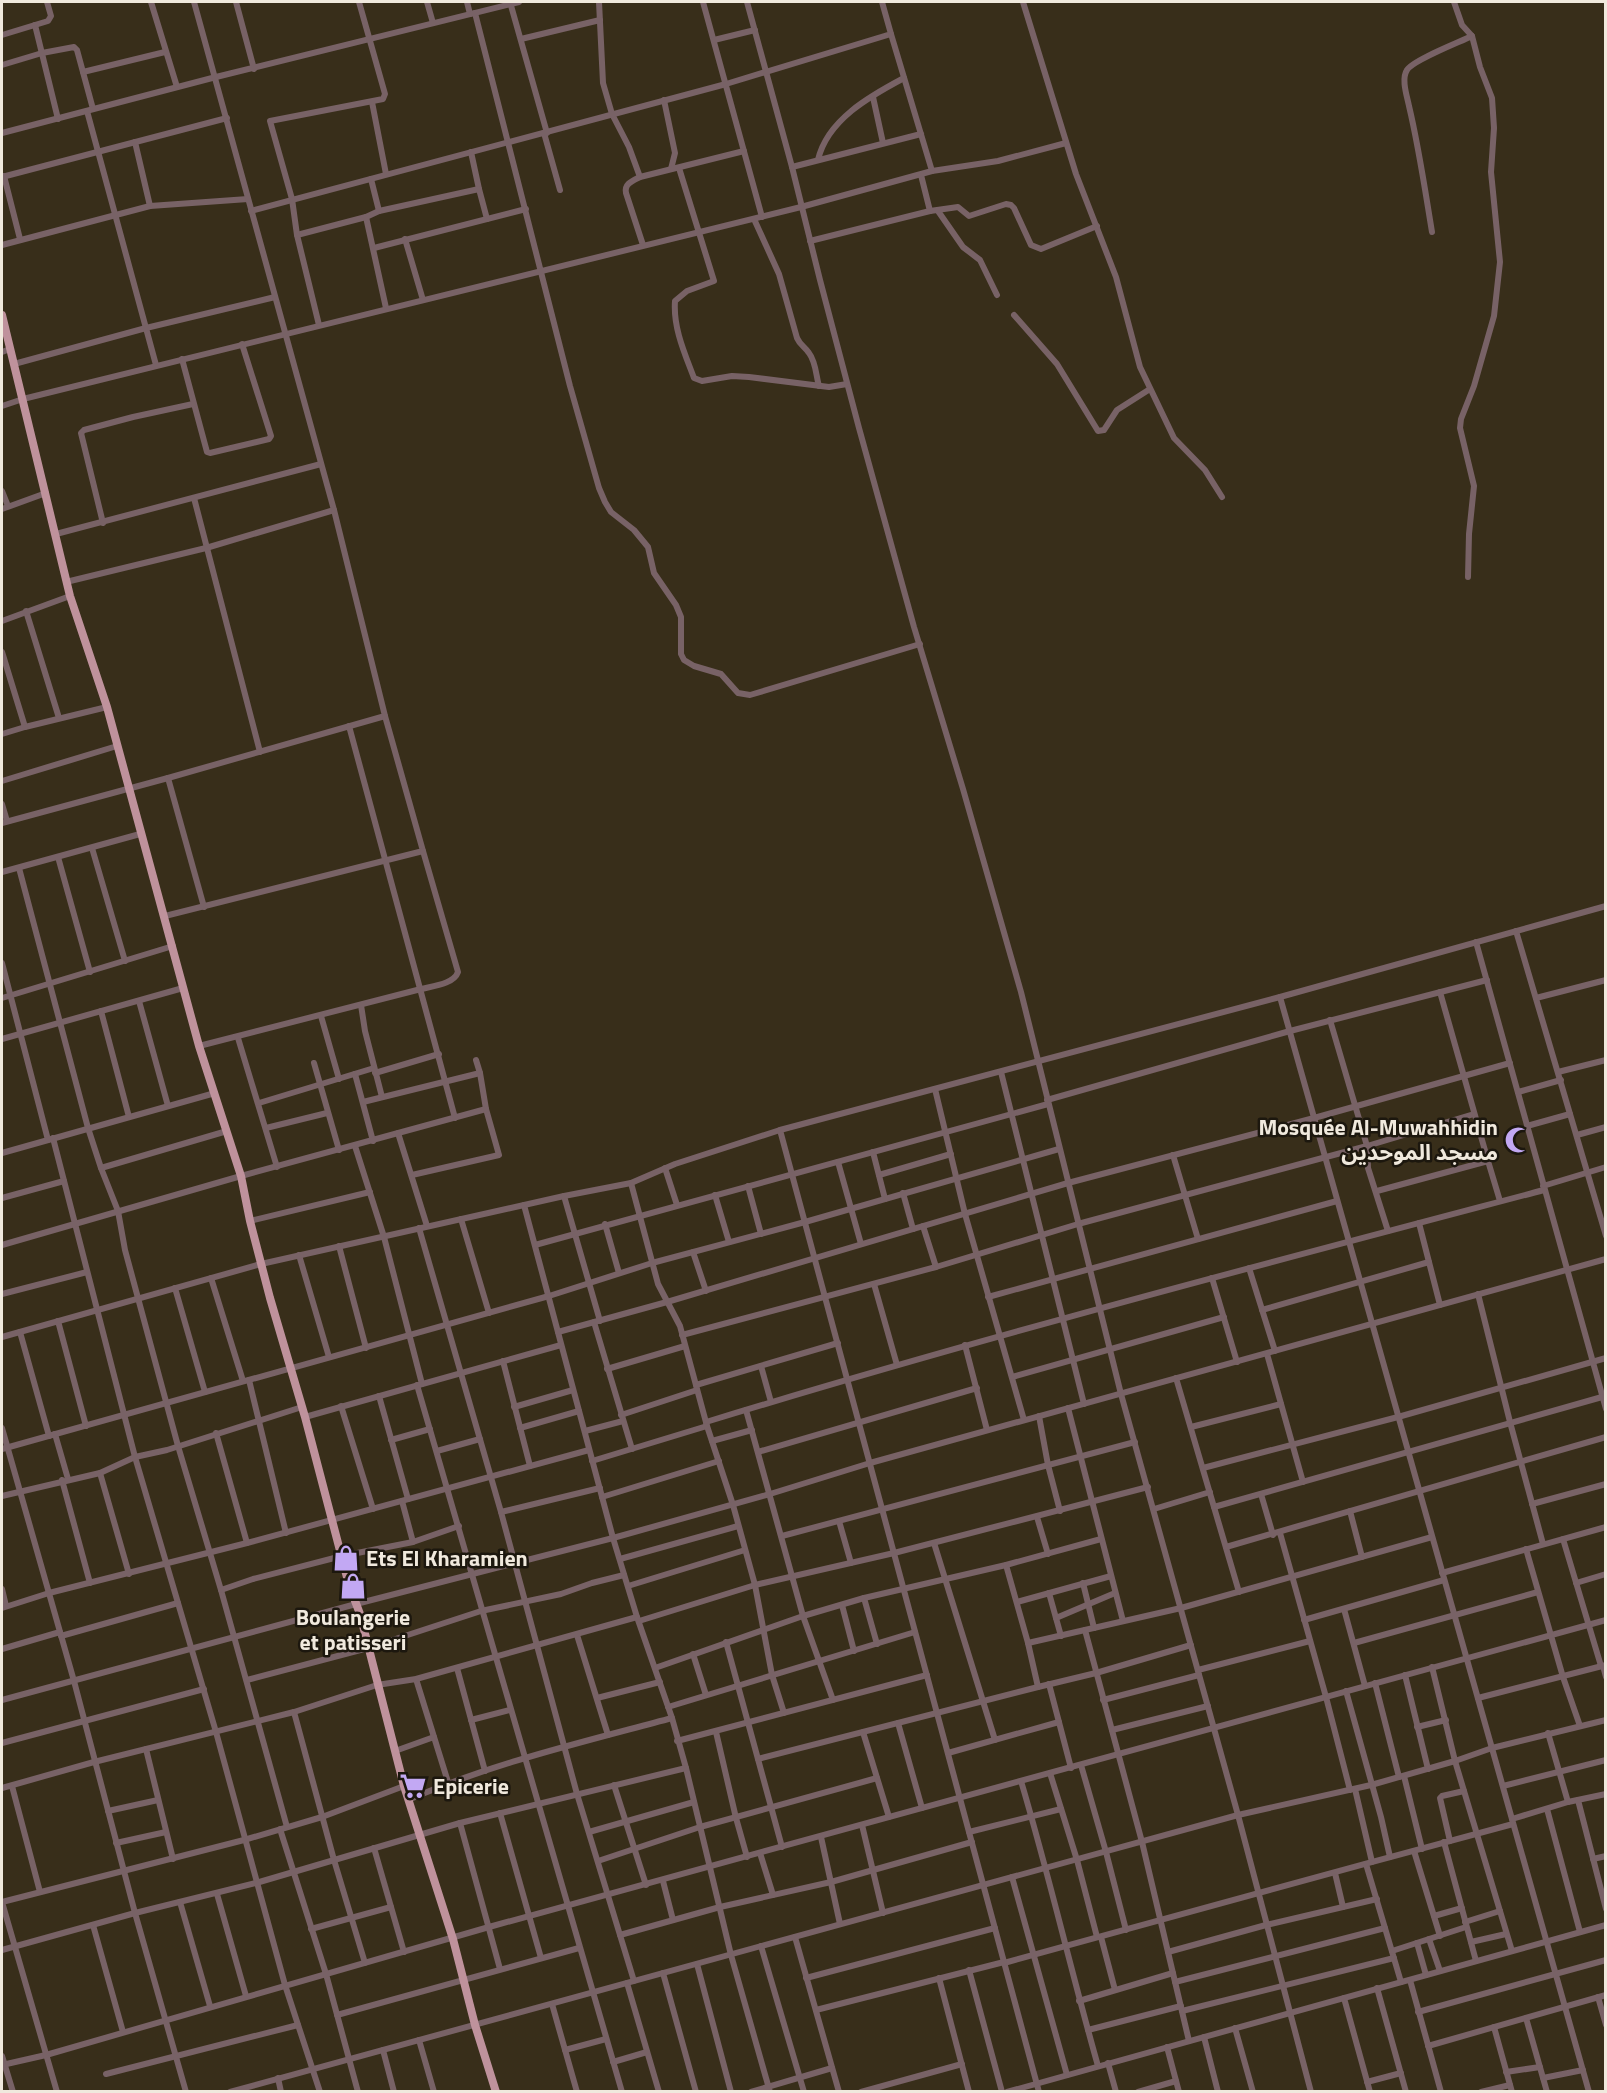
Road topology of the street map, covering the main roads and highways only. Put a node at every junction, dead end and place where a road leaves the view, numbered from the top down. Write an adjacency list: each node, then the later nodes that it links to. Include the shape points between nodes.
1 (2, 315): 2 (main road)
2 (6, 351): 3 (main road, via 14,364 66,582 130,788 199,1046 241,1176 261,1264 404,1786)
3 (496, 2091)

